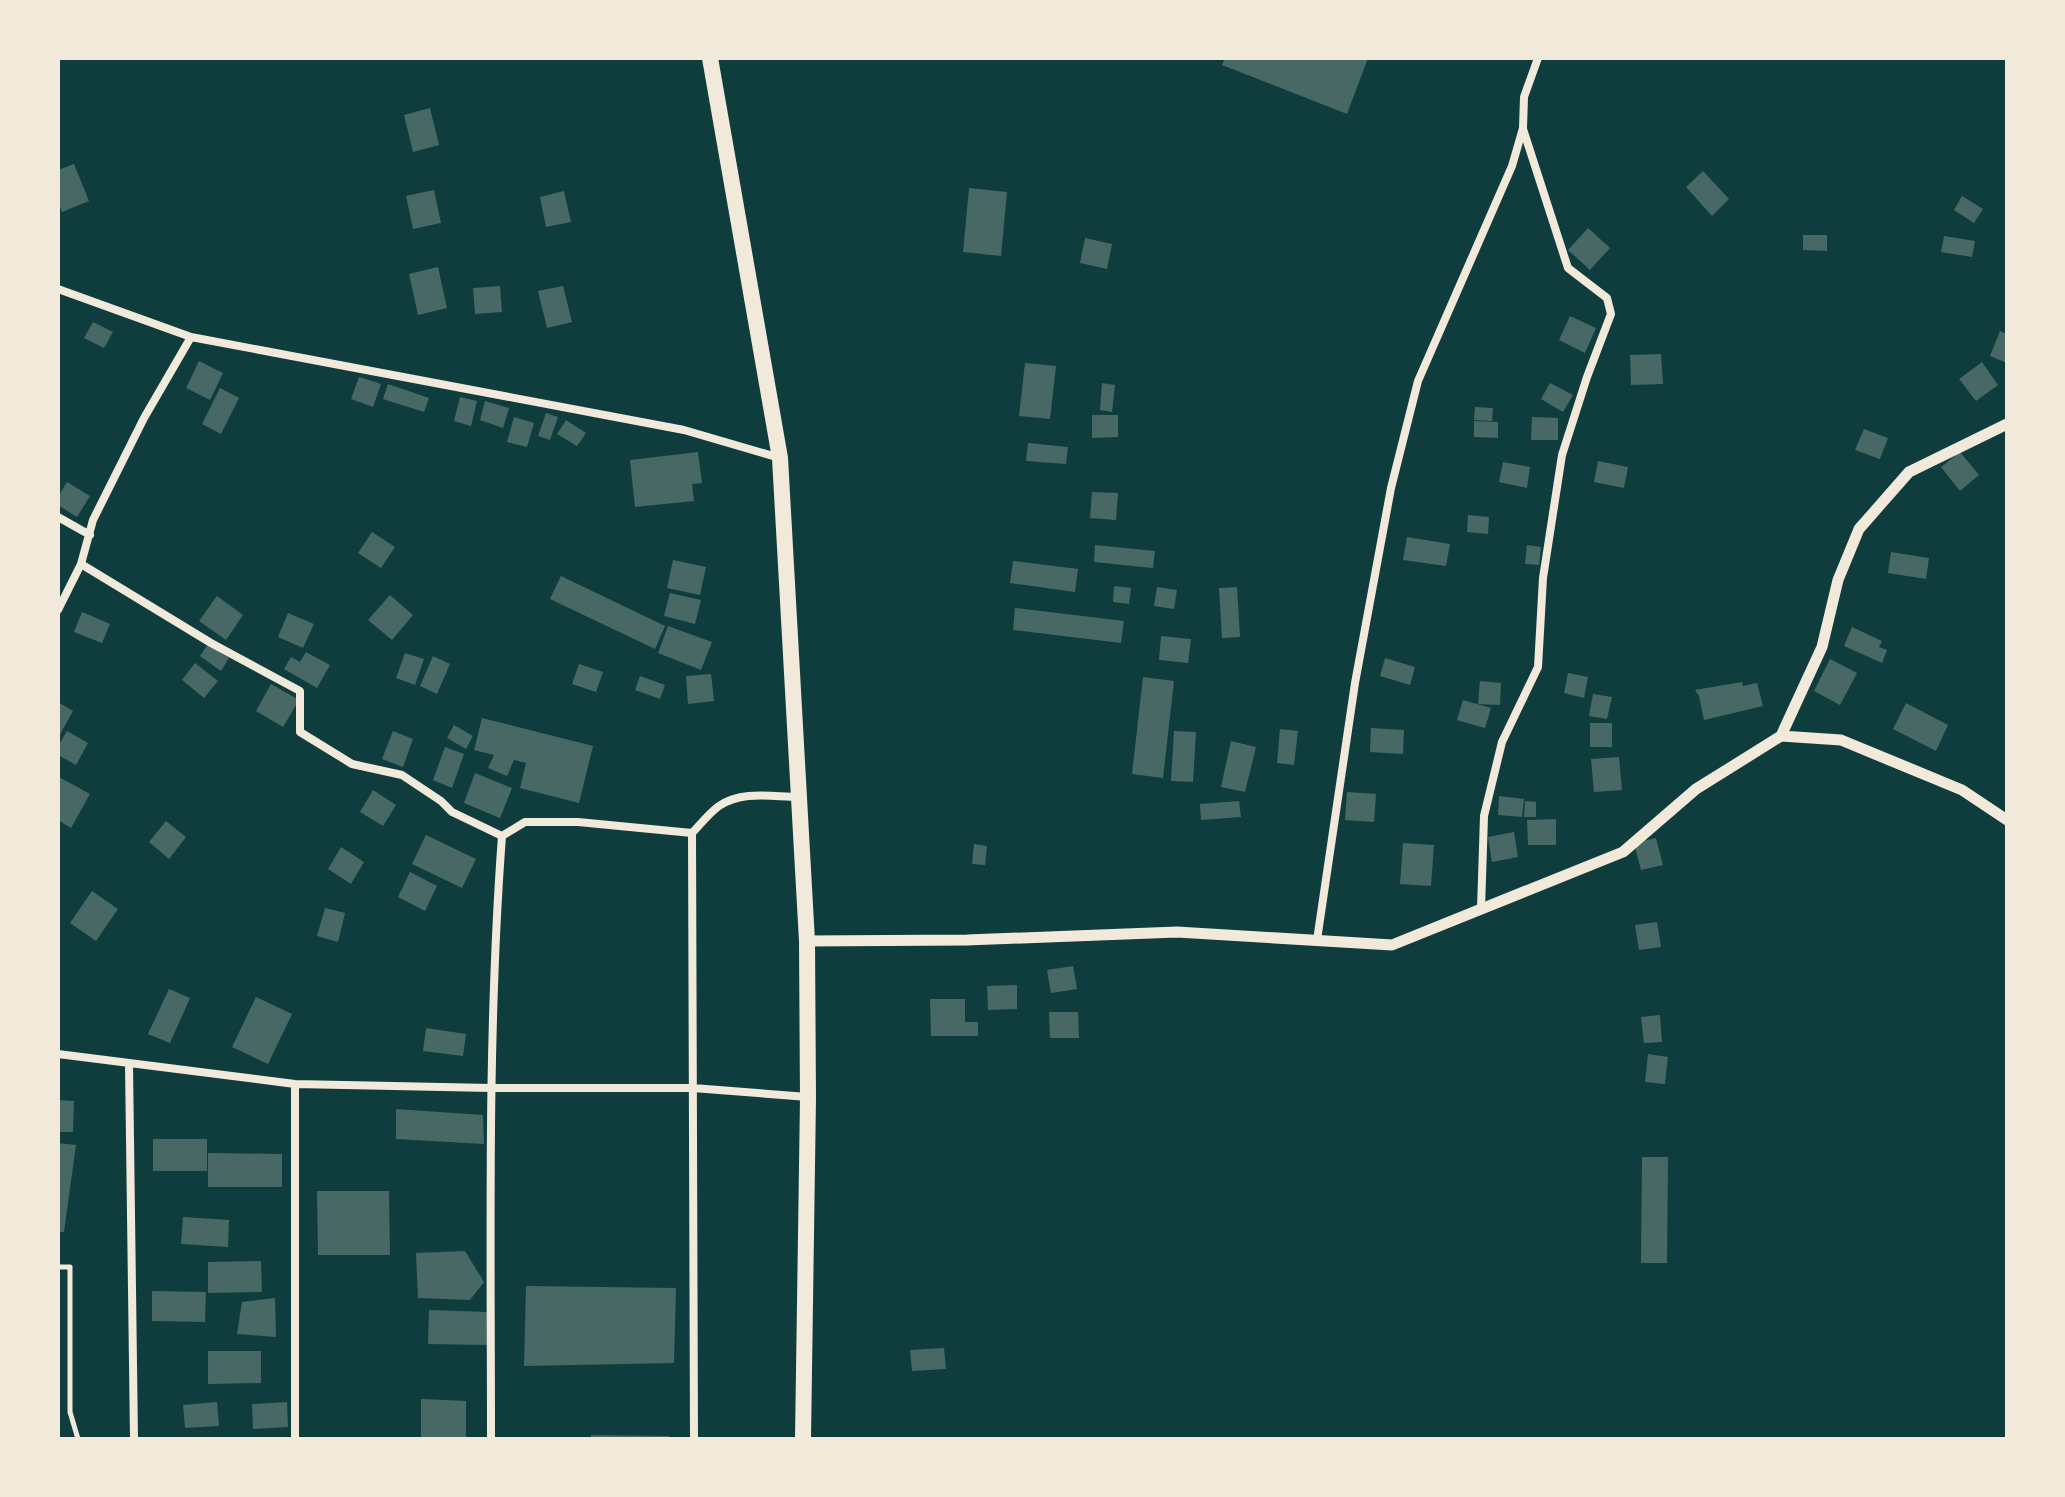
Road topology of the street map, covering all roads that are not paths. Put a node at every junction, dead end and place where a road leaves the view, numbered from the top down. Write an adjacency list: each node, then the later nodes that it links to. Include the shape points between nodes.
1 (710, 58): 7 (highway)
2 (1538, 58): 3 (street, via 1524,97)
3 (1523, 128): 17 (street, via 1568,268 1607,298 1611,314 1562,455 1543,578 1538,667 1502,742 1484,816); 18 (street, via 1512,166 1418,381 1391,488 1355,683)
4 (58, 289): 5 (street)
5 (191, 337): 7 (street, via 684,430); 9 (street, via 144,418)
6 (2007, 424): 12 (street, via 1909,472 1859,529 1838,580 1822,647)
7 (780, 458): 13 (highway)
8 (58, 517): 9 (street)
9 (90, 535): 10 (street)
10 (81, 564): 11 (street); 16 (street, via 300,691 300,732 352,764 402,775 452,812)
11 (58, 610)
12 (1781, 736): 14 (street, via 1841,740 1962,790); 17 (street, via 1696,789 1623,852)
13 (799, 797): 15 (street, via 743,796 719,806); 19 (highway)
14 (2007, 820)
15 (692, 833): 16 (street, via 525,822); 24 (street)
16 (502, 836): 23 (street)
17 (1481, 909): 18 (street, via 1392,945)
18 (1317, 940): 19 (street, via 1177,932)
19 (807, 941): 25 (highway)
20 (58, 1054): 21 (street)
21 (129, 1064): 22 (street); 28 (street)
22 (295, 1084): 23 (street); 29 (street)
23 (491, 1088): 24 (street); 30 (street)
24 (693, 1088): 25 (street); 31 (street)
25 (808, 1098): 32 (highway)
26 (58, 1267): 27 (lane, via 70,1267 70,1412)
27 (78, 1439)
28 (134, 1439)
29 (295, 1439)
30 (491, 1439)
31 (694, 1439)
32 (803, 1439)

